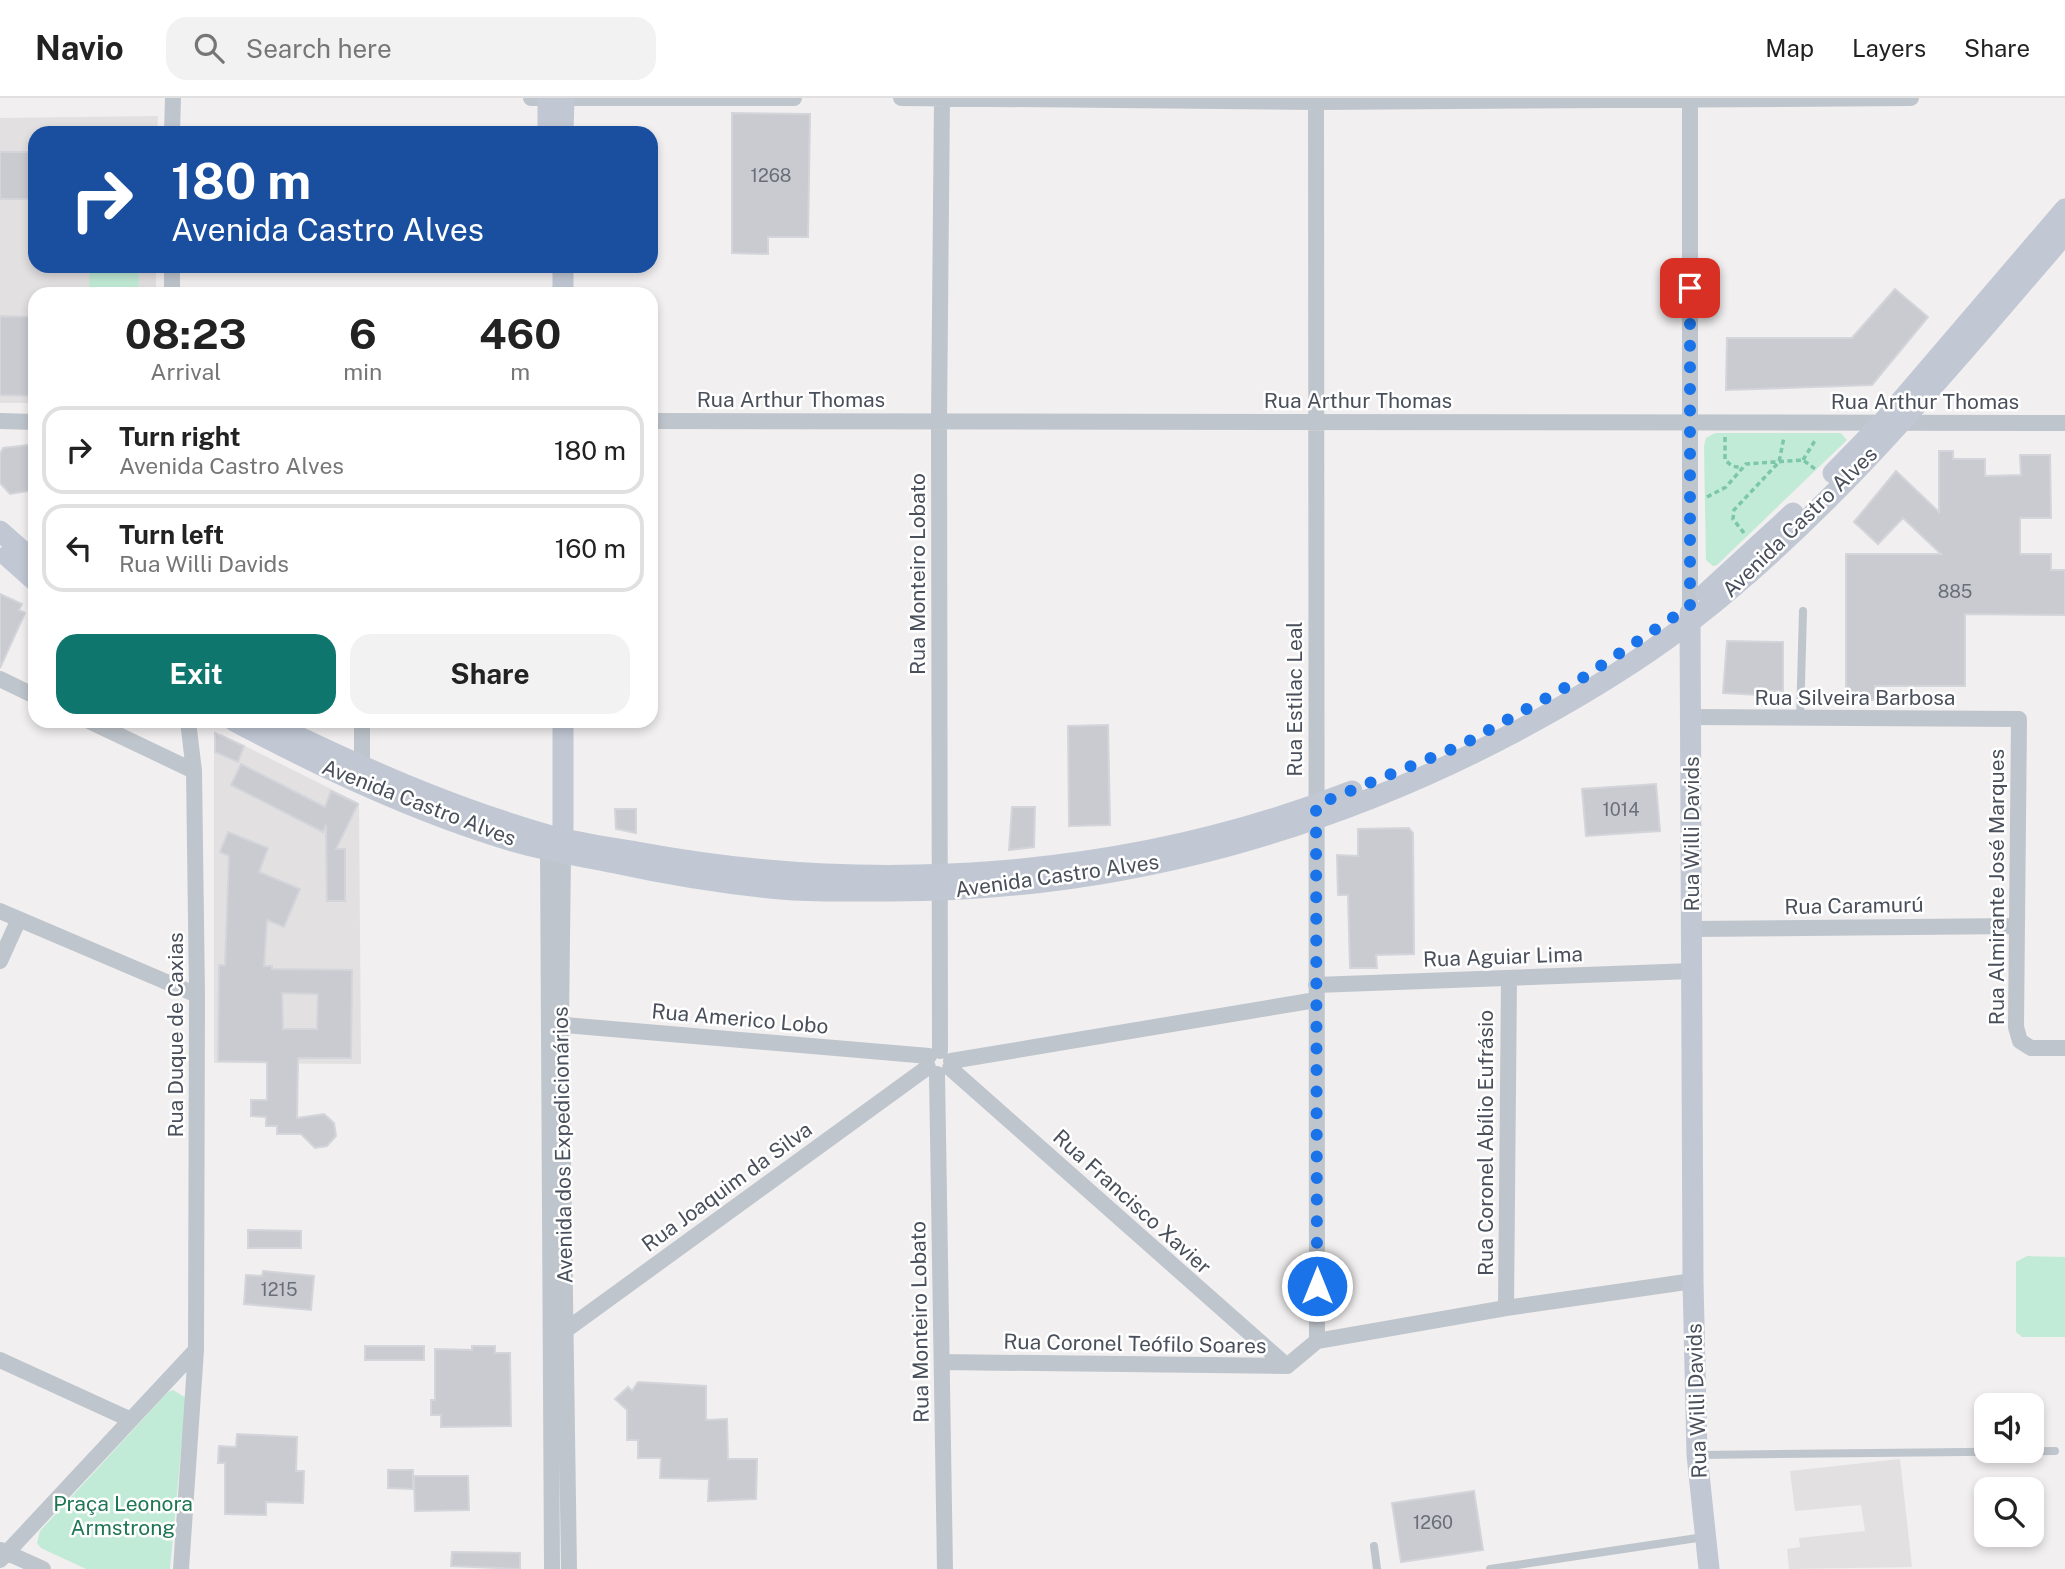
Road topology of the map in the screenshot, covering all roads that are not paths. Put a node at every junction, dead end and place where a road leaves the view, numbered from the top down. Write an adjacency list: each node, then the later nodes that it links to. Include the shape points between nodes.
1 (173, 98): 11 (street)
2 (531, 98): 3 (street)
3 (548, 98): 4 (street); 12 (main road)
4 (564, 98): 5 (street); 13 (main road)
5 (794, 98)
6 (901, 98): 7 (street)
7 (942, 98): 10 (street); 21 (street, Rua Monteiro Lobato)
8 (1911, 98): 9 (street)
9 (1690, 99): 10 (street); 18 (street, Rua Willi Davids)
10 (1316, 100): 22 (street, Rua Estilac Leal)
11 (172, 126)
12 (548, 126)
13 (563, 126)
14 (2065, 209): 16 (main road, Avenida Castro Alves)
15 (2065, 234): 16 (main road, Avenida Castro Alves)
16 (1960, 343): 23 (main road, Avenida Castro Alves); 25 (main road, Avenida Castro Alves)
17 (658, 421): 21 (street, Rua Arthur Thomas)
18 (1691, 421): 22 (street, Rua Arthur Thomas); 25 (street, Rua Arthur Thomas); 32 (street, Rua Willi Davids, via 1699,497)
19 (0, 422): 20 (street)
20 (28, 422)
21 (939, 422): 22 (street, Rua Arthur Thomas); 49 (street, Rua Monteiro Lobato)
22 (1316, 422): 47 (street, Rua Estilac Leal)
23 (1903, 423): 24 (street, Rua Arthur Thomas); 25 (street, Rua Arthur Thomas); 26 (main road, Avenida Castro Alves)
24 (2065, 423)
25 (1881, 424): 26 (main road, Avenida Castro Alves, via 1821,470)
26 (1798, 518): 32 (main road, Avenida Castro Alves, via 1760,566); 32 (main road, Avenida Castro Alves, via 1751,541)
27 (0, 531): 29 (main road)
28 (0, 550): 30 (main road)
29 (28, 556)
30 (28, 575)
31 (1803, 611): 37 (lane)
32 (1690, 614): 35 (main road, Rua Willi Davids); 47 (main road, Avenida Castro Alves, via 1446,760)
33 (0, 679): 34 (street)
34 (28, 692)
35 (1691, 717): 37 (street, Rua Silveira Barbosa); 53 (main road, Rua Willi Davids)
36 (2019, 719): 37 (street, Rua Silveira Barbosa); 52 (street, Rua Almirante José Marques)
37 (1800, 720)
38 (104, 728): 45 (street)
39 (189, 728): 45 (street, Rua Duque de Caxias)
40 (250, 728): 46 (main road, Avenida Castro Alves)
41 (278, 728): 46 (main road, Avenida Castro Alves)
42 (362, 728): 46 (street)
43 (550, 728): 48 (main road, Avenida dos Expedicionários)
44 (563, 728): 48 (main road, Avenida dos Expedicionários)
45 (194, 771): 58 (street, Rua Duque de Caxias)
46 (362, 776): 48 (main road, Avenida Castro Alves, via 464,808)
47 (1316, 813): 49 (main road, Avenida Castro Alves, via 1080,870); 57 (street, Rua Estilac Leal)
48 (555, 844): 49 (main road, Avenida Castro Alves, via 676,859 785,882); 59 (street, Avenida dos Expedicionários)
49 (939, 883): 61 (street, Rua Monteiro Lobato)
50 (0, 911): 51 (street)
51 (19, 919): 54 (street); 58 (street)
52 (2017, 926): 53 (street, Rua Caramurú); 60 (street, Rua Almirante José Marques, via 2016,1027 2020,1041 2031,1048)
53 (1692, 929): 55 (main road, Rua Willi Davids)
54 (0, 961)
55 (1692, 971): 56 (street, Rua Aguiar Lima); 62 (main road, Rua Willi Davids)
56 (1509, 978): 57 (street, Rua Aguiar Lima); 63 (street, Rua Coronel Abílio Eufrásio)
57 (1316, 993): 61 (street, Rua Aguiar Lima); 66 (street, Rua Estilac Leal)
58 (197, 995): 67 (street, Rua Duque de Caxias)
59 (554, 1024): 61 (street, Rua Americo Lobo); 64 (street, Avenida dos Expedicionários); 65 (street, Avenida dos Expedicionários)
60 (2065, 1048)
61 (939, 1063): 64 (street, Rua Joaquim da Silva); 69 (street, Rua Monteiro Lobato); 70 (street, Rua Francisco Xavier)
62 (1693, 1281): 63 (street, Rua Coronel Teófilo Soares); 73 (main road, Rua Willi Davids)
63 (1506, 1308): 66 (street, Rua Coronel Teófilo Soares)
64 (566, 1330): 65 (street, Rua Joaquim da Silva); 75 (street, Avenida dos Expedicionários)
65 (551, 1340): 74 (street, Avenida dos Expedicionários)
66 (1317, 1341): 70 (street, Rua Coronel Teófilo Soares)
67 (196, 1350): 71 (street); 81 (street, Rua Duque de Caxias)
68 (0, 1360): 71 (street)
69 (942, 1362): 70 (street, Rua Coronel Teófilo Soares); 84 (street, Rua Monteiro Lobato)
70 (1287, 1366)
71 (130, 1419): 78 (street)
72 (2055, 1451): 73 (lane)
73 (1697, 1455): 76 (main road, Rua Willi Davids)
74 (550, 1498): 75 (street); 82 (street, Avenida dos Expedicionários)
75 (567, 1498): 83 (street, Avenida dos Expedicionários)
76 (1704, 1537): 86 (lane); 87 (main road, Rua Willi Davids)
77 (1374, 1546): 85 (lane)
78 (2, 1556): 79 (street); 80 (street)
79 (11, 1569)
80 (43, 1569)
81 (181, 1569)
82 (552, 1569)
83 (569, 1569)
84 (945, 1569)
85 (1377, 1569)
86 (1490, 1569)
87 (1709, 1569)

